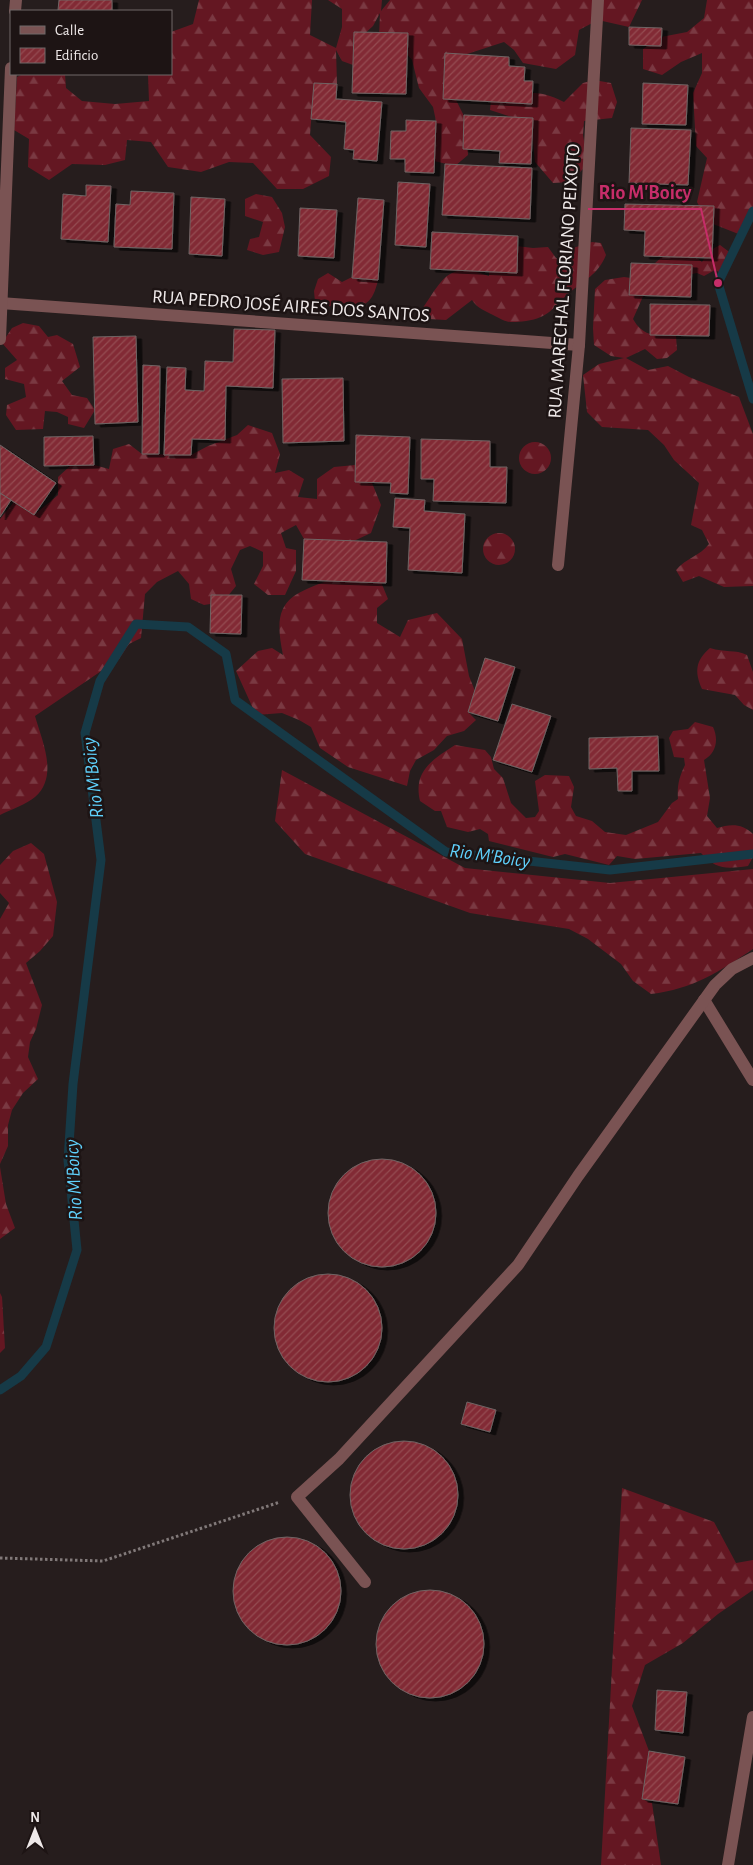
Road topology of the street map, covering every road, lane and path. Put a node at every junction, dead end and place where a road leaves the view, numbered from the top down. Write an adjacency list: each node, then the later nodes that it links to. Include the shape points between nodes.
1 (598, 0): 5 (street, RUA MARECHAL FLORIANO PEIXOTO)
2 (11, 75): 3 (street)
3 (1, 303): 4 (street); 5 (street, RUA PEDRO JOSÉ AIRES DOS SANTOS)
4 (0, 339)
5 (580, 345): 6 (street, RUA MARECHAL FLORIANO PEIXOTO)
6 (558, 565)
7 (753, 958): 8 (street, via 732,969)
8 (704, 1000): 9 (street); 10 (street, via 518,1265 339,1460)
9 (753, 1080)
10 (297, 1497): 11 (path, via 104,1561); 12 (street)
11 (0, 1558)
12 (365, 1582)
13 (753, 1717): 14 (street)
14 (728, 1865)

